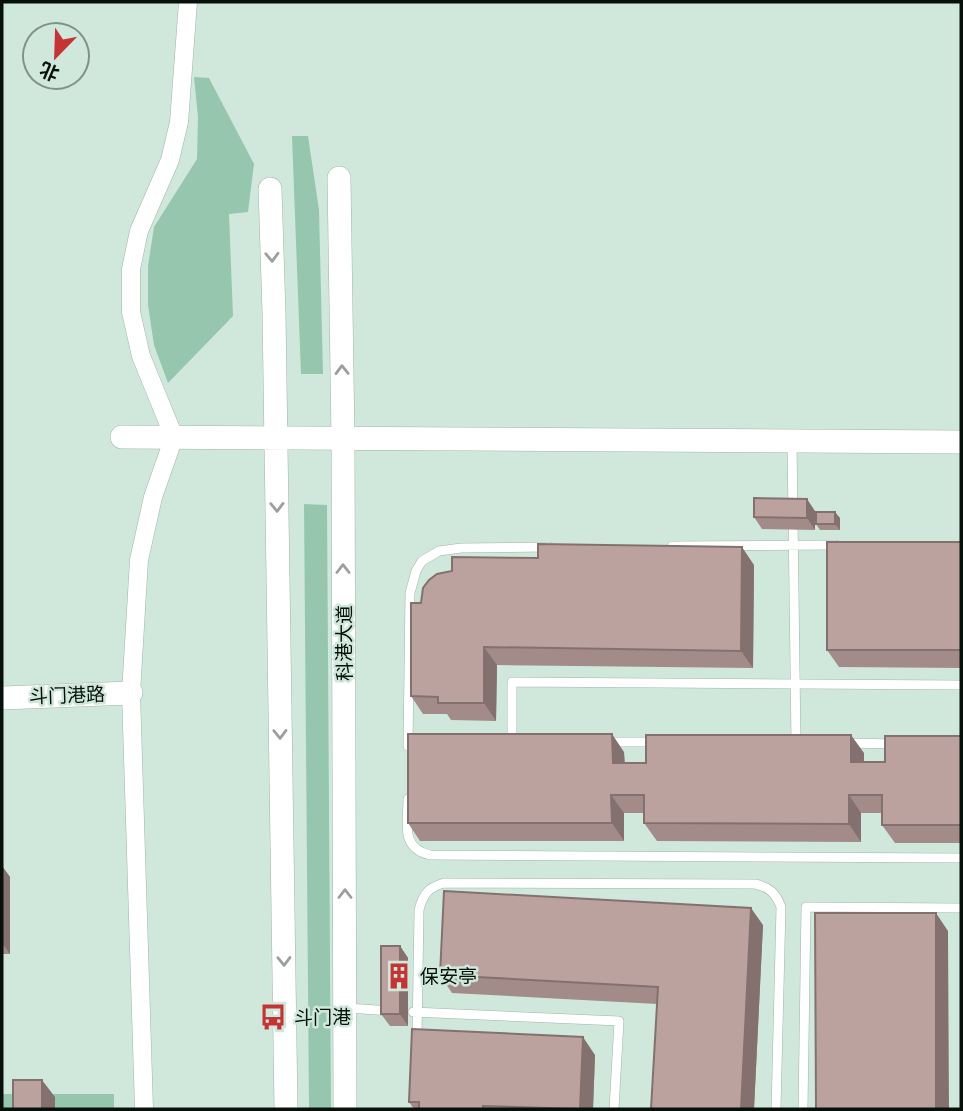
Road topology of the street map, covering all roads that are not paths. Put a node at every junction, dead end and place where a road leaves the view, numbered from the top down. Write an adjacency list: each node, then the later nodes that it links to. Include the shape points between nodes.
1 (188, 2): 5 (street, via 179,122 170,160 139,231 131,270 131,312 141,356)
2 (339, 178): 7 (street, 科港大道, one-way to 2)
3 (270, 189): 6 (street, one-way to 6)
4 (121, 437): 5 (street)
5 (174, 438): 6 (street); 16 (street, via 153,497 139,560)
6 (276, 438): 7 (street); 38 (street, one-way to 38)
7 (343, 438): 8 (street); 34 (street, 科港大道, one-way to 7)
8 (792, 441): 9 (street); 10 (lane)
9 (961, 442)
10 (793, 545): 11 (lane); 12 (lane); 14 (lane)
11 (845, 545)
12 (669, 546)
13 (558, 547): 18 (lane, via 450,548 422,561 410,593)
14 (795, 683): 15 (lane); 21 (lane, via 512,682); 26 (lane)
15 (961, 685)
16 (131, 693): 17 (street, 斗门港路); 37 (street)
17 (2, 698)
18 (408, 741): 19 (lane); 30 (lane)
19 (421, 741)
20 (499, 741): 21 (lane)
21 (512, 741): 22 (lane)
22 (525, 741)
23 (593, 742): 24 (lane)
24 (661, 742)
25 (782, 743): 26 (lane)
26 (796, 743): 27 (lane)
27 (809, 743)
28 (836, 743): 29 (lane)
29 (903, 744)
30 (408, 754)
31 (408, 795): 32 (lane, via 410,843 430,855)
32 (961, 858)
33 (961, 908): 42 (lane, via 806,907)
34 (345, 1008): 35 (lane); 39 (street, 科港大道)
35 (407, 1011): 36 (lane); 40 (lane, via 619,1021); 41 (lane, via 419,909 426,892 435,886 764,886 781,907)
36 (416, 1054)
37 (144, 1109)
38 (286, 1109)
39 (345, 1109)
40 (614, 1109)
41 (776, 1109)
42 (803, 1109)

